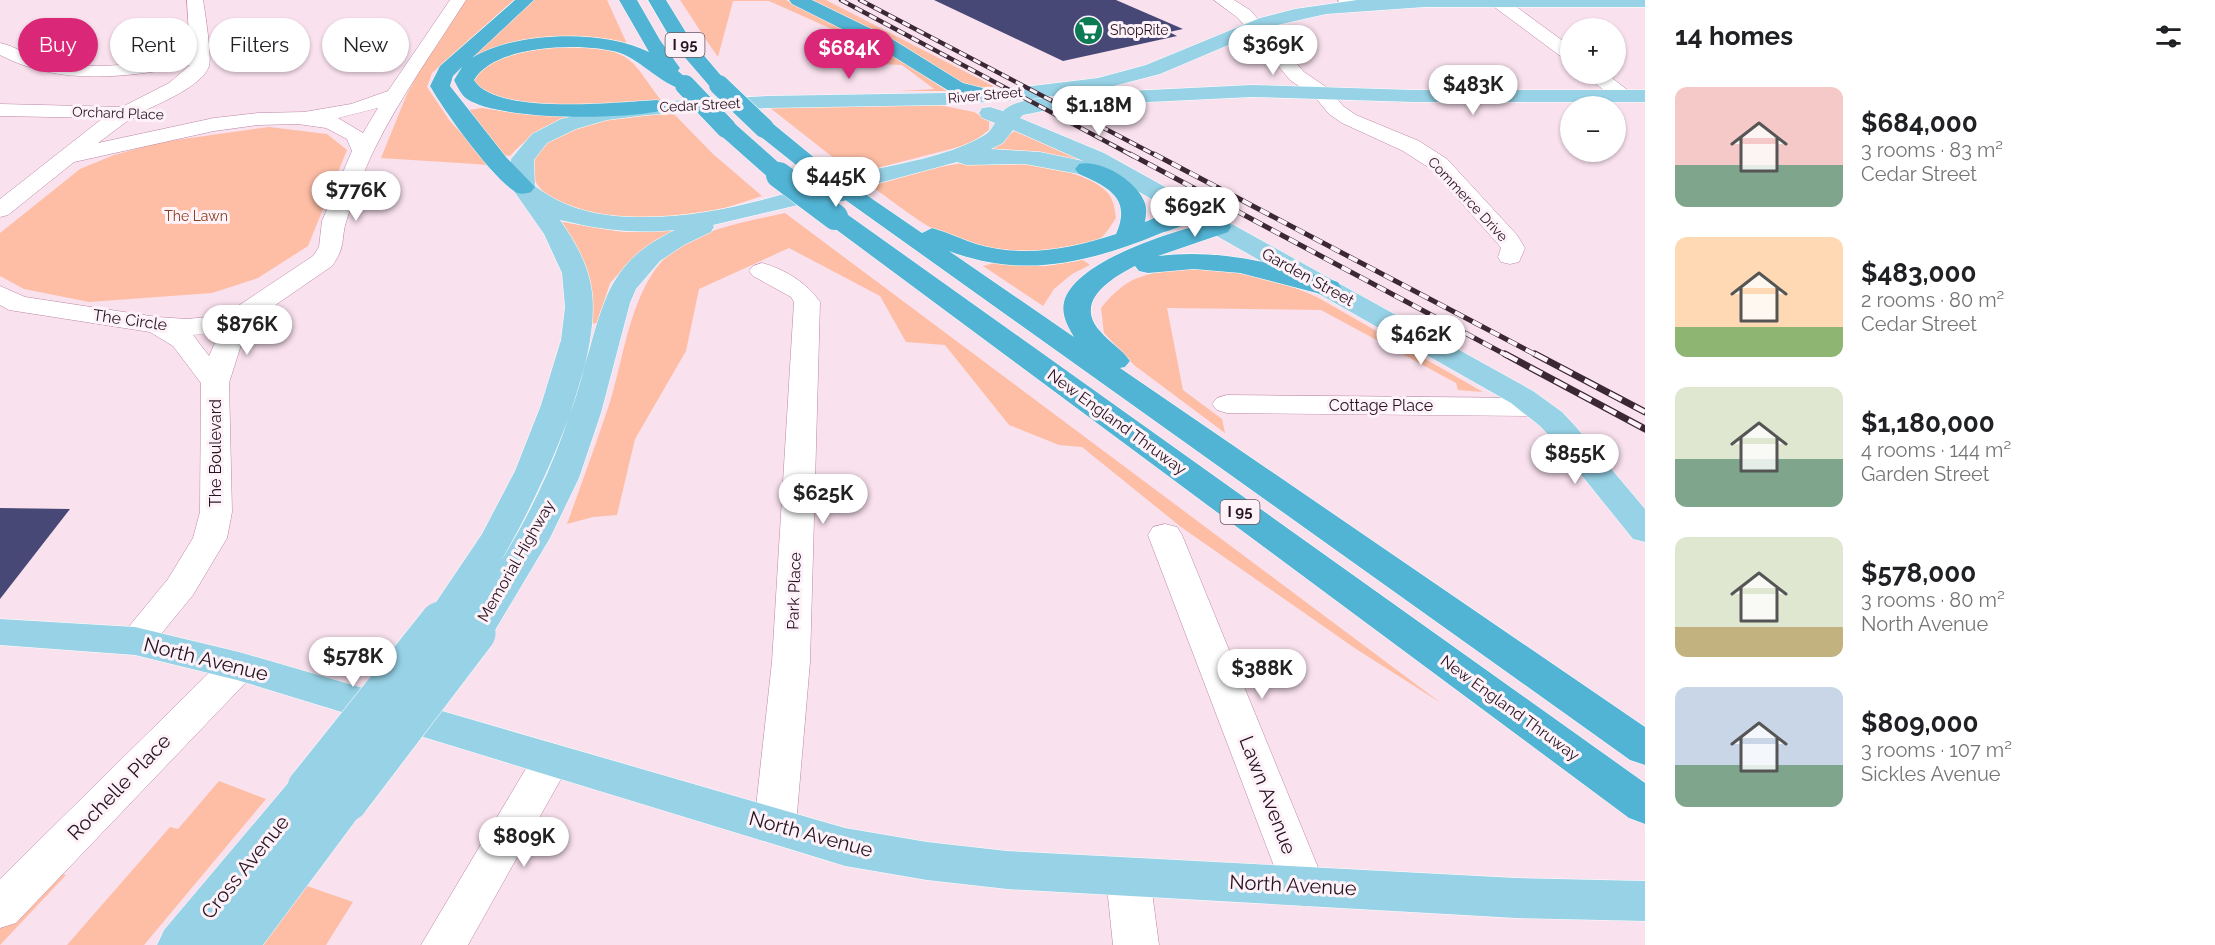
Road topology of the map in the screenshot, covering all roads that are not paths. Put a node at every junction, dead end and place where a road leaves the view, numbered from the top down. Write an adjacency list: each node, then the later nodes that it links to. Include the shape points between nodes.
1 (195, 0): 11 (street)
2 (458, 0): 21 (street, The Circle)
3 (525, 0): 36 (highway, via 447,70 440,86 498,162)
4 (628, 0): 19 (highway, New England Thruway / I 95, via 651,41)
5 (657, 0): 38 (highway, New England Thruway / I 95, bridge, via 682,42 719,85 809,165)
6 (798, 0): 22 (highway, via 875,38 956,87)
7 (1222, 0): 12 (street, Commerce Drive)
8 (1351, 1): 9 (main road, River Street); 12 (main road, River Street, via 1294,11)
9 (1499, 2): 10 (main road, River Street); 13 (street)
10 (1645, 2)
11 (195, 18)
12 (1254, 25): 20 (street, Commerce Drive, via 1297,76); 22 (main road, River Street, via 1128,78 1071,88)
13 (1560, 47)
14 (0, 48): 15 (street, via 44,67)
15 (110, 69)
16 (191, 72): 28 (street, via 176,87)
17 (197, 72): 25 (street)
18 (1614, 84): 23 (street)
19 (684, 85): 26 (highway, via 631,51 585,42 504,51 472,66 464,80 475,96 512,108); 38 (highway, New England Thruway / I 95, bridge, via 779,175)
20 (1322, 93): 23 (main road); 31 (main road, via 1217,92 1112,98 1029,106 1016,110); 45 (street, Commerce Drive, via 1349,119 1411,146 1439,164 1508,240 1513,248)
21 (395, 95): 29 (street, via 355,109); 32 (street, The Circle)
22 (988, 95): 24 (main road, River Street)
23 (1635, 96)
24 (921, 100): 26 (main road, Cedar Street); 31 (main road, Garden Street, via 966,105)
25 (204, 106): 28 (street, Orchard Place); 30 (street, Orchard Place)
26 (657, 106): 36 (main road, Cedar Street, via 593,117 549,134 522,158 519,172)
27 (0, 110): 28 (street, Orchard Place)
28 (125, 113): 33 (street)
29 (285, 118): 30 (street); 32 (street, via 340,127 354,135)
30 (236, 120): 33 (street)
31 (1008, 120): 34 (main road, via 992,140); 37 (main road, Garden Street, via 1116,168)
32 (363, 151): 50 (street, The Circle, via 334,221 331,247 323,261)
33 (64, 158): 40 (street)
34 (923, 164): 35 (main road, via 1005,155); 41 (main road)
35 (1087, 169): 37 (main road); 44 (highway, via 1113,182 1132,200 1136,216)
36 (524, 189): 41 (main road, via 558,211 618,224 670,224); 58 (main road, Memorial Highway, via 575,270 579,306 574,347 547,437)
37 (1166, 198): 42 (main road, Garden Street)
38 (838, 203): 39 (highway, New England Thruway / I 95); 65 (highway, New England Thruway / I 95)
39 (876, 206): 44 (highway, via 956,247 991,256 1072,256); 55 (highway, New England Thruway / I 95)
40 (0, 210)
41 (739, 212): 58 (main road, Memorial Highway, via 658,250 637,266 623,285 582,427 538,530)
42 (1191, 212): 43 (main road, Garden Street); 44 (highway)
43 (1219, 227): 47 (main road, Garden Street); 48 (highway, via 1118,263)
44 (1126, 239)
45 (1510, 256)
46 (762, 271): 66 (street, Park Place, via 800,292 807,302 791,662)
47 (1328, 288): 48 (highway, via 1250,266 1194,261 1145,266); 54 (main road, Garden Street)
48 (1085, 289): 55 (highway, via 1079,297 1077,314 1084,331)
49 (6, 300): 51 (street, The Circle)
50 (244, 314): 51 (street, The Circle, via 222,324); 52 (street, The Boulevard, via 227,345)
51 (158, 325): 52 (street, The Boulevard, via 183,340)
52 (215, 383): 60 (street, The Boulevard, via 216,512 210,538 182,587)
53 (1227, 404): 54 (street, Cottage Place)
54 (1536, 407): 56 (main road, Garden Street, via 1565,434)
55 (1230, 460): 62 (highway, New England Thruway / I 95)
56 (1645, 531)
57 (1165, 535): 68 (street, Lawn Avenue)
58 (457, 628): 64 (main road, Memorial Highway, bridge)
59 (0, 632): 60 (main road, North Avenue, via 97,636)
60 (135, 642): 61 (main road, North Avenue)
61 (238, 666): 63 (main road, North Avenue); 70 (street, Rochelle Place)
62 (1645, 749)
63 (551, 760): 66 (main road, North Avenue); 73 (street)
64 (328, 794): 71 (main road, Cross Avenue); 72 (main road)
65 (1645, 806)
66 (775, 825): 67 (main road, North Avenue, via 845,847 927,861)
67 (1128, 877): 68 (main road, North Avenue); 74 (street)
68 (1304, 887): 69 (main road, North Avenue)
69 (1645, 901)
70 (0, 909)
71 (181, 945)
72 (234, 945)
73 (444, 945)
74 (1136, 945)

